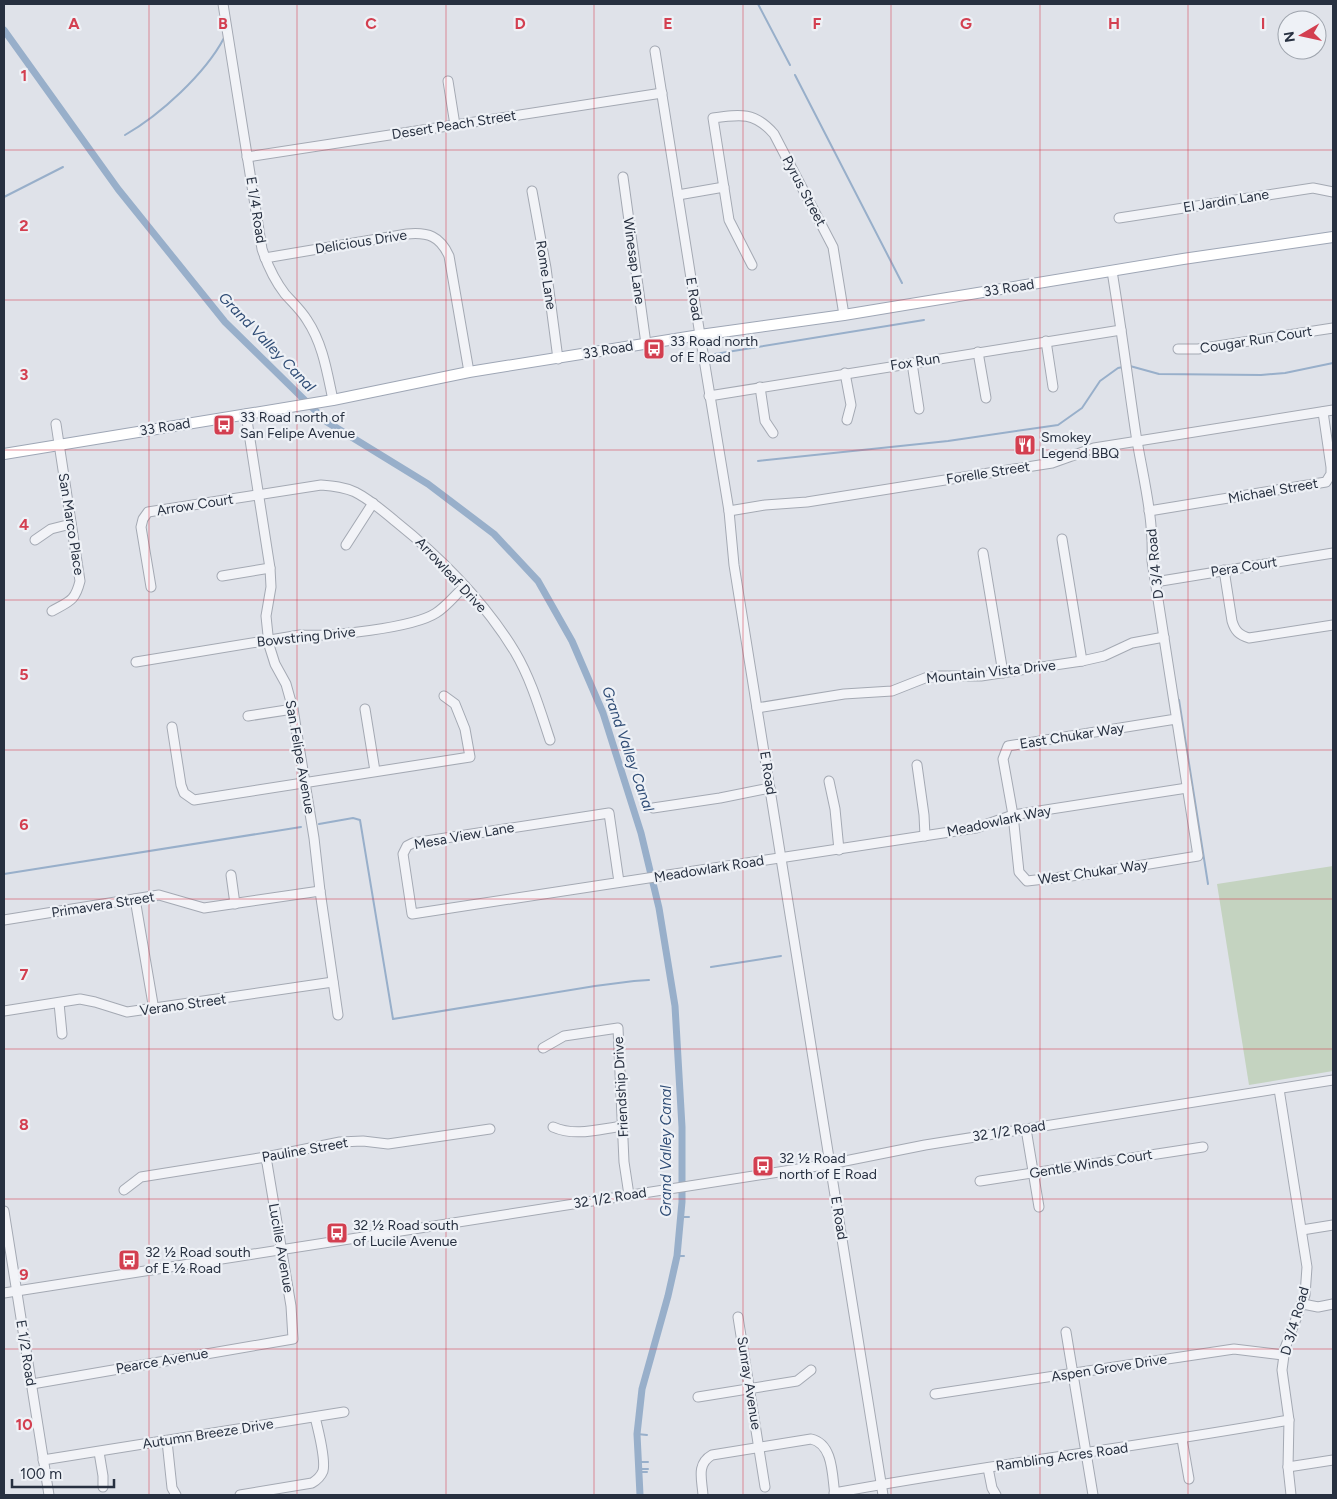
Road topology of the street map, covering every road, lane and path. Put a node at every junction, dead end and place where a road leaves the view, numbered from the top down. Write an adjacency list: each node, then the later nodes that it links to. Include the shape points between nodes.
1 (223, 4): 6 (street, E 1/4 Road)
2 (656, 51): 4 (street, E Road)
3 (448, 81): 5 (street)
4 (662, 93): 5 (street, Desert Peach Street); 11 (street, E Road)
5 (455, 125): 6 (street, Desert Peach Street)
6 (247, 157): 14 (street, E 1/4 Road)
7 (623, 177): 22 (street, Winesap Lane)
8 (724, 187): 11 (street); 15 (street, via 729,220); 17 (street, Pyrus Street, via 713,118 733,115 755,118 774,134 833,247)
9 (532, 191): 25 (street, Rome Lane)
10 (1333, 192): 12 (street, El Jardin Lane, via 1313,188)
11 (678, 194): 20 (street, E Road)
12 (1118, 218)
13 (1333, 237): 16 (main road, 33 Road)
14 (265, 258): 27 (street, Delicious Drive, via 407,234 432,236 443,245 449,256); 33 (street, E 1/4 Road, via 283,292 306,318 316,336)
15 (752, 265)
16 (1112, 271): 17 (main road, 33 Road); 19 (street, D 3/4 Road)
17 (844, 315): 20 (main road, 33 Road)
18 (1333, 328): 23 (street, Cougar Run Court, via 1198,349)
19 (1121, 330): 21 (street, Fox Run); 41 (street, D 3/4 Road)
20 (700, 335): 22 (main road, 33 Road); 31 (street, E Road)
21 (1046, 342): 24 (street, Fox Run); 30 (street)
22 (646, 344): 25 (main road, 33 Road)
23 (1178, 349)
24 (978, 352): 26 (street, Fox Run); 32 (street)
25 (558, 359): 27 (main road, 33 Road)
26 (912, 363): 28 (street, Fox Run); 34 (street)
27 (469, 372): 33 (main road, 33 Road)
28 (845, 374): 29 (street, Fox Run); 38 (street, via 851,405)
29 (760, 387): 31 (street, Fox Run); 40 (street, via 765,421)
30 (1053, 388)
31 (709, 396): 46 (street, E Road)
32 (986, 398)
33 (333, 400): 37 (main road, 33 Road)
34 (919, 409)
35 (1333, 410): 36 (street, Forelle Street)
36 (1323, 412): 41 (street, Forelle Street); 47 (street, Michael Street, via 1332,467 1326,482)
37 (246, 414): 42 (main road, 33 Road); 44 (street, San Felipe Avenue)
38 (847, 420)
39 (56, 424): 42 (street, San Marco Place)
40 (773, 433)
41 (1137, 442): 46 (street, Forelle Street, via 1094,448 1052,463 807,502); 47 (street, D 3/4 Road)
42 (59, 444): 43 (main road, 33 Road); 48 (street, San Marco Place)
43 (4, 454)
44 (259, 495): 45 (street, Arrowleaf Drive, via 321,485 339,486); 54 (street, San Felipe Avenue); 59 (street, Arrow Court, via 148,512 141,526)
45 (373, 503): 51 (street); 58 (street, Arrowleaf Drive, via 428,547)
46 (729, 511): 68 (street, E Road, via 734,565)
47 (1149, 511): 57 (street, D 3/4 Road)
48 (71, 524): 50 (street, via 51,529); 60 (street, San Marco Place, via 80,581 77,595)
49 (1062, 539): 64 (street)
50 (35, 540)
51 (346, 545)
52 (983, 553): 66 (street)
53 (1333, 553): 55 (street, Pera Court)
54 (270, 568): 56 (street); 63 (street, San Felipe Avenue, via 266,616)
55 (1224, 570): 57 (street, Pera Court); 61 (street, via 1232,621 1241,635 1249,638)
56 (222, 576)
57 (1155, 582): 62 (street, D 3/4 Road)
58 (464, 586): 63 (street, Bowstring Drive, via 436,613 412,623); 74 (street, Arrowleaf Drive, via 515,652)
59 (151, 587)
60 (52, 611)
61 (1333, 625)
62 (1164, 637): 64 (street, Mountain Vista Drive, via 1132,643 1104,656); 72 (street, D 3/4 Road)
63 (268, 640): 65 (street, Bowstring Drive); 69 (street, San Felipe Avenue)
64 (1082, 661): 66 (street, Mountain Vista Drive)
65 (136, 662)
66 (1003, 673): 68 (street, Mountain Vista Drive, via 937,676 892,691 844,694)
67 (444, 696): 76 (street, via 455,704 465,729 470,757)
68 (757, 708): 79 (street, E Road)
69 (293, 709): 71 (street); 78 (street, San Felipe Avenue)
70 (365, 709): 76 (street)
71 (248, 716)
72 (1176, 719): 80 (street, D 3/4 Road); 82 (street, East Chukar Way, via 1008,746 1003,759)
73 (172, 728): 78 (street, via 181,785 184,793 194,800)
74 (550, 740)
75 (917, 765): 83 (street)
76 (376, 771): 78 (street)
77 (830, 781): 84 (street)
78 (305, 782): 90 (street, San Felipe Avenue)
79 (770, 788): 81 (street); 86 (street, E Road)
80 (1187, 788): 82 (street, Meadowlark Way); 85 (street, D 3/4 Road)
81 (654, 808)
82 (1013, 815): 83 (street, Meadowlark Way, via 976,828); 85 (street, West Chukar Way, via 1019,872 1027,881)
83 (925, 836): 84 (street, Meadowlark Way)
84 (839, 850): 86 (street, Meadowlark Way)
85 (1198, 856)
86 (782, 858): 88 (street, Meadowlark Road); 109 (street, E Road)
87 (231, 875): 92 (street)
88 (636, 880): 89 (street, Mesa View Lane)
89 (619, 882): 89 (street, Mesa View Lane, via 412,914 403,854 412,843 609,813)
90 (320, 890): 92 (street, Primavera Street); 94 (street, San Felipe Avenue)
91 (135, 899): 92 (street, Primavera Street, via 159,896 204,908); 93 (street, Primavera Street); 96 (street)
92 (235, 904)
93 (4, 920)
94 (333, 982): 96 (street, Verano Street); 98 (street, San Felipe Avenue)
95 (59, 1002): 96 (street, Verano Street, via 80,999 127,1012); 97 (street, Verano Street); 99 (street)
96 (154, 1010)
97 (4, 1012)
98 (338, 1015)
99 (62, 1034)
100 (543, 1048): 103 (street, Friendship Drive, via 564,1036 618,1028)
101 (1333, 1080): 102 (street, 32 1/2 Road)
102 (1278, 1089): 106 (street, 32 1/2 Road); 117 (street, D 3/4 Road)
103 (623, 1126): 104 (street, via 573,1133); 113 (street, Friendship Drive)
104 (553, 1127)
105 (490, 1129): 108 (street, Pauline Street, via 388,1144 340,1142)
106 (1026, 1129): 109 (street, 32 1/2 Road); 110 (street)
107 (1203, 1147): 110 (street, Gentle Winds Court)
108 (266, 1157): 112 (street, Pauline Street, via 141,1177); 118 (street, Lucille Avenue)
109 (830, 1164): 113 (street, 32 1/2 Road); 146 (street, E Road)
110 (1033, 1173): 111 (street, Gentle Winds Court); 114 (street)
111 (980, 1181)
112 (124, 1190)
113 (629, 1195): 118 (street, 32 1/2 Road)
114 (1039, 1207)
115 (4, 1211): 119 (street, E 1/2 Road)
116 (1333, 1226): 117 (street)
117 (1302, 1230): 121 (street, D 3/4 Road, via 1307,1276)
118 (281, 1250): 119 (street, 32 1/2 Road); 125 (street, Lucille Avenue)
119 (16, 1292): 120 (street, 32 1/2 Road); 129 (street, E 1/2 Road)
120 (4, 1293)
121 (1302, 1304): 122 (street, via 1318,1307); 126 (street, D 3/4 Road)
122 (1333, 1304)
123 (738, 1317): 130 (street, Sunray Avenue)
124 (1066, 1332): 128 (street)
125 (293, 1339): 129 (street, Pearce Avenue)
126 (1283, 1355): 128 (street, Aspen Grove Drive, via 1234,1348); 135 (street, D 3/4 Road, via 1282,1381)
127 (811, 1370): 130 (street, via 797,1381)
128 (1072, 1374): 131 (street, Aspen Grove Drive); 140 (street)
129 (32, 1384): 141 (street, E 1/2 Road)
130 (750, 1388): 132 (street); 138 (street, Sunray Avenue)
131 (935, 1394)
132 (698, 1397)
133 (344, 1412): 134 (street, Autumn Breeze Drive)
134 (316, 1417): 137 (street, Autumn Breeze Drive); 152 (street, via 323,1462 319,1478 312,1483)
135 (1289, 1420): 136 (street, Rambling Acres Road); 143 (street, D 3/4 Road)
136 (1182, 1439): 140 (street, Rambling Acres Road); 145 (street)
137 (167, 1441): 139 (street, Autumn Breeze Drive); 151 (street, via 172,1488)
138 (759, 1448): 148 (street, Sunray Avenue); 149 (street, via 811,1439 820,1442 829,1457); 153 (street, via 706,1458 701,1469)
139 (99, 1452): 141 (street, Autumn Breeze Drive); 147 (street)
140 (1086, 1453): 144 (street, Rambling Acres Road); 156 (street)
141 (43, 1460): 150 (street, E 1/2 Road)
142 (1333, 1460): 143 (street)
143 (1288, 1467): 157 (street, D 3/4 Road)
144 (988, 1468): 146 (street, Rambling Acres Road); 155 (street)
145 (1189, 1479)
146 (882, 1484): 149 (street, Rambling Acres Road); 154 (street, E Road)
147 (103, 1487)
148 (765, 1487)
149 (835, 1494)
150 (49, 1495)
151 (176, 1495)
152 (240, 1495)
153 (703, 1495)
154 (883, 1495)
155 (996, 1495)
156 (1093, 1495)
157 (1291, 1495)

